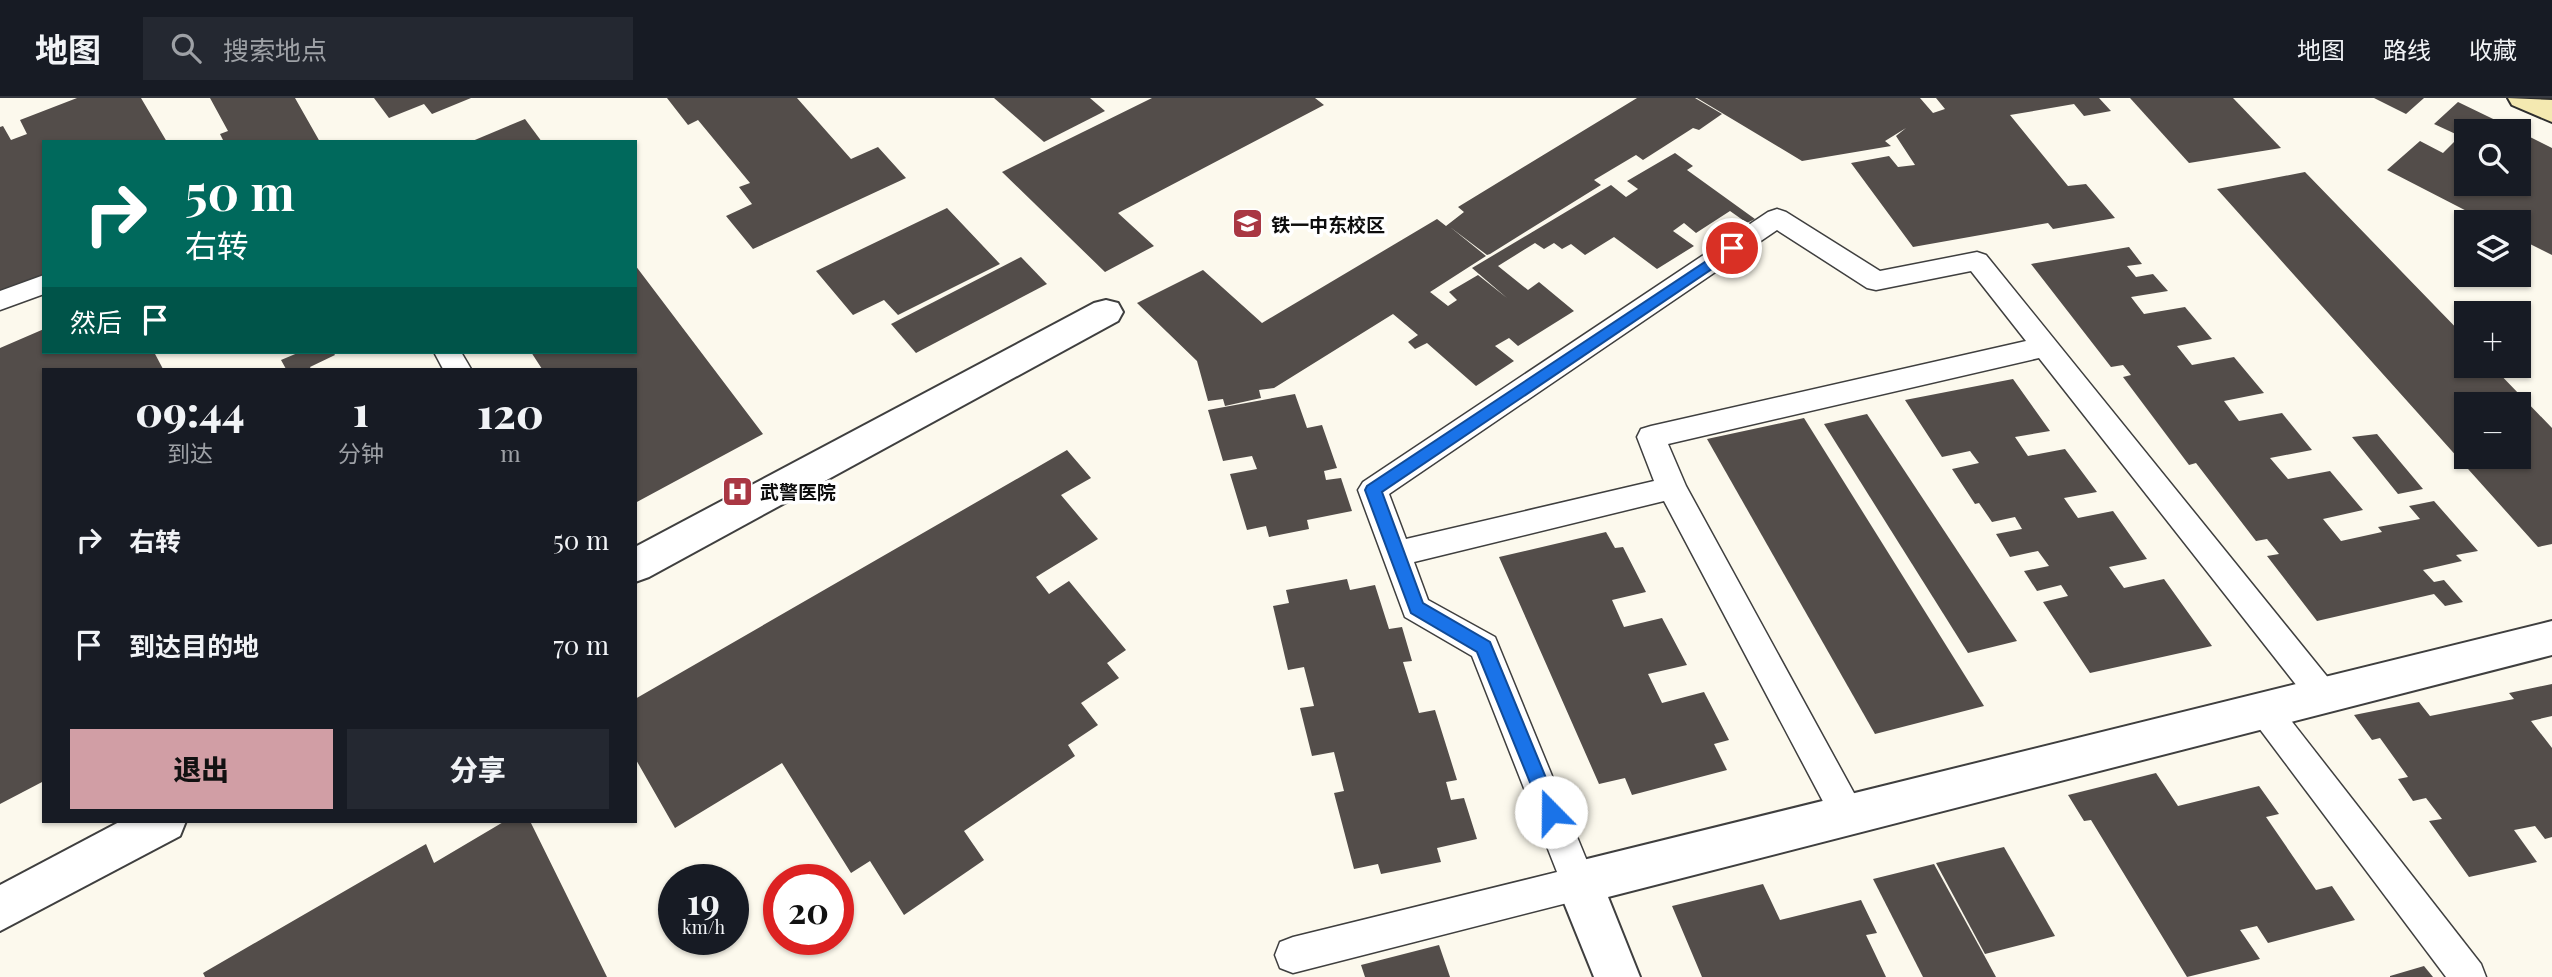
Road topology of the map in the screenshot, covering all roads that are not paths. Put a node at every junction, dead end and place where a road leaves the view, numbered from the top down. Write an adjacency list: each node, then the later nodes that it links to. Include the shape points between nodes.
1 (2523, 98): 2 (street)
2 (2552, 112)
3 (42, 285): 4 (lane)
4 (0, 302)
5 (1105, 312): 9 (street)
6 (2046, 346): 7 (lane, via 1651,437); 8 (lane, via 1977,261 1876,281 1777,218 1373,490); 11 (lane)
7 (1672, 488): 8 (lane); 13 (lane)
8 (1396, 554): 15 (lane, via 1416,608 1484,647)
9 (637, 565)
10 (2548, 644): 11 (street)
11 (2323, 695): 12 (street)
12 (2264, 710): 13 (street); 19 (lane)
13 (1848, 815): 15 (street)
14 (160, 823): 16 (street)
15 (1579, 883): 17 (lane); 18 (street)
16 (0, 909)
17 (1293, 955)
18 (1617, 977)
19 (2468, 977)

